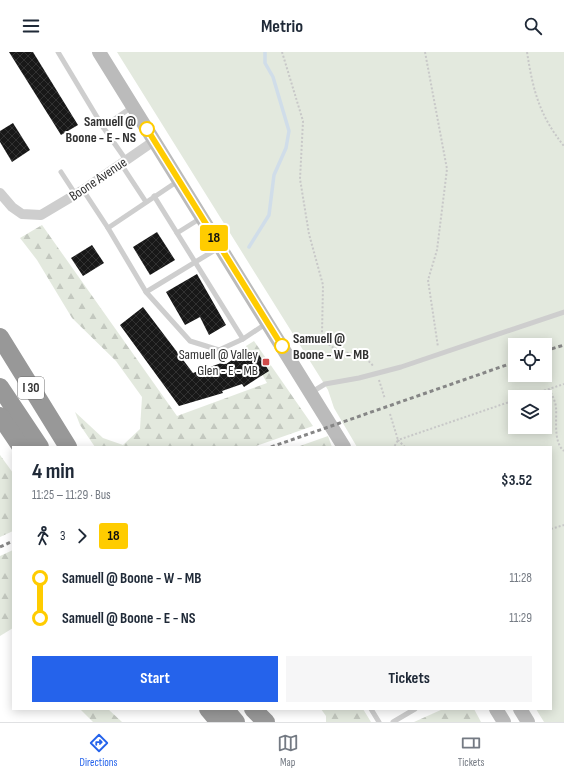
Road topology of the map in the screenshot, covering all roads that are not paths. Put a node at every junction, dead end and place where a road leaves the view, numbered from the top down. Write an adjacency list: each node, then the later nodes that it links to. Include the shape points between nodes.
1 (58, 52): 4 (lane)
2 (99, 52): 3 (main road)
3 (133, 106): 4 (lane); 5 (main road)
4 (103, 127): 6 (lane)
5 (154, 141): 6 (street, Boone Avenue); 8 (main road)
6 (124, 162): 9 (street, Boone Avenue); 12 (lane)
7 (61, 172): 9 (lane)
8 (179, 180): 11 (lane); 13 (main road)
9 (79, 192): 10 (street, Boone Avenue, via 42,215 22,214); 14 (lane)
10 (0, 193)
11 (154, 196): 12 (lane); 15 (lane)
12 (146, 202): 14 (lane)
13 (202, 218): 15 (lane); 16 (main road)
14 (108, 228): 18 (lane)
15 (177, 233): 17 (lane)
16 (220, 247): 17 (lane); 20 (main road)
17 (195, 263): 18 (lane); 23 (lane)
18 (146, 292): 23 (lane, via 190,341 218,350)
19 (564, 312): 26 (lane, via 377,374 325,384)
20 (267, 323): 23 (lane); 26 (main road)
21 (0, 331): 24 (highway)
22 (0, 337): 24 (highway, I 30)
23 (243, 339)
24 (10, 354): 29 (highway, I 30)
25 (0, 387): 28 (highway)
26 (310, 393): 30 (main road)
27 (0, 416): 28 (highway)
28 (27, 442)
29 (67, 446)
30 (343, 446)
31 (209, 710): 38 (highway)
32 (226, 710): 39 (highway)
33 (254, 710): 40 (highway)
34 (372, 710): 41 (lane)
35 (413, 710): 42 (lane)
36 (497, 710): 43 (main road)
37 (521, 710): 44 (main road)
38 (219, 722)
39 (236, 722)
40 (266, 722)
41 (379, 722)
42 (393, 722)
43 (504, 722)
44 (528, 722)

